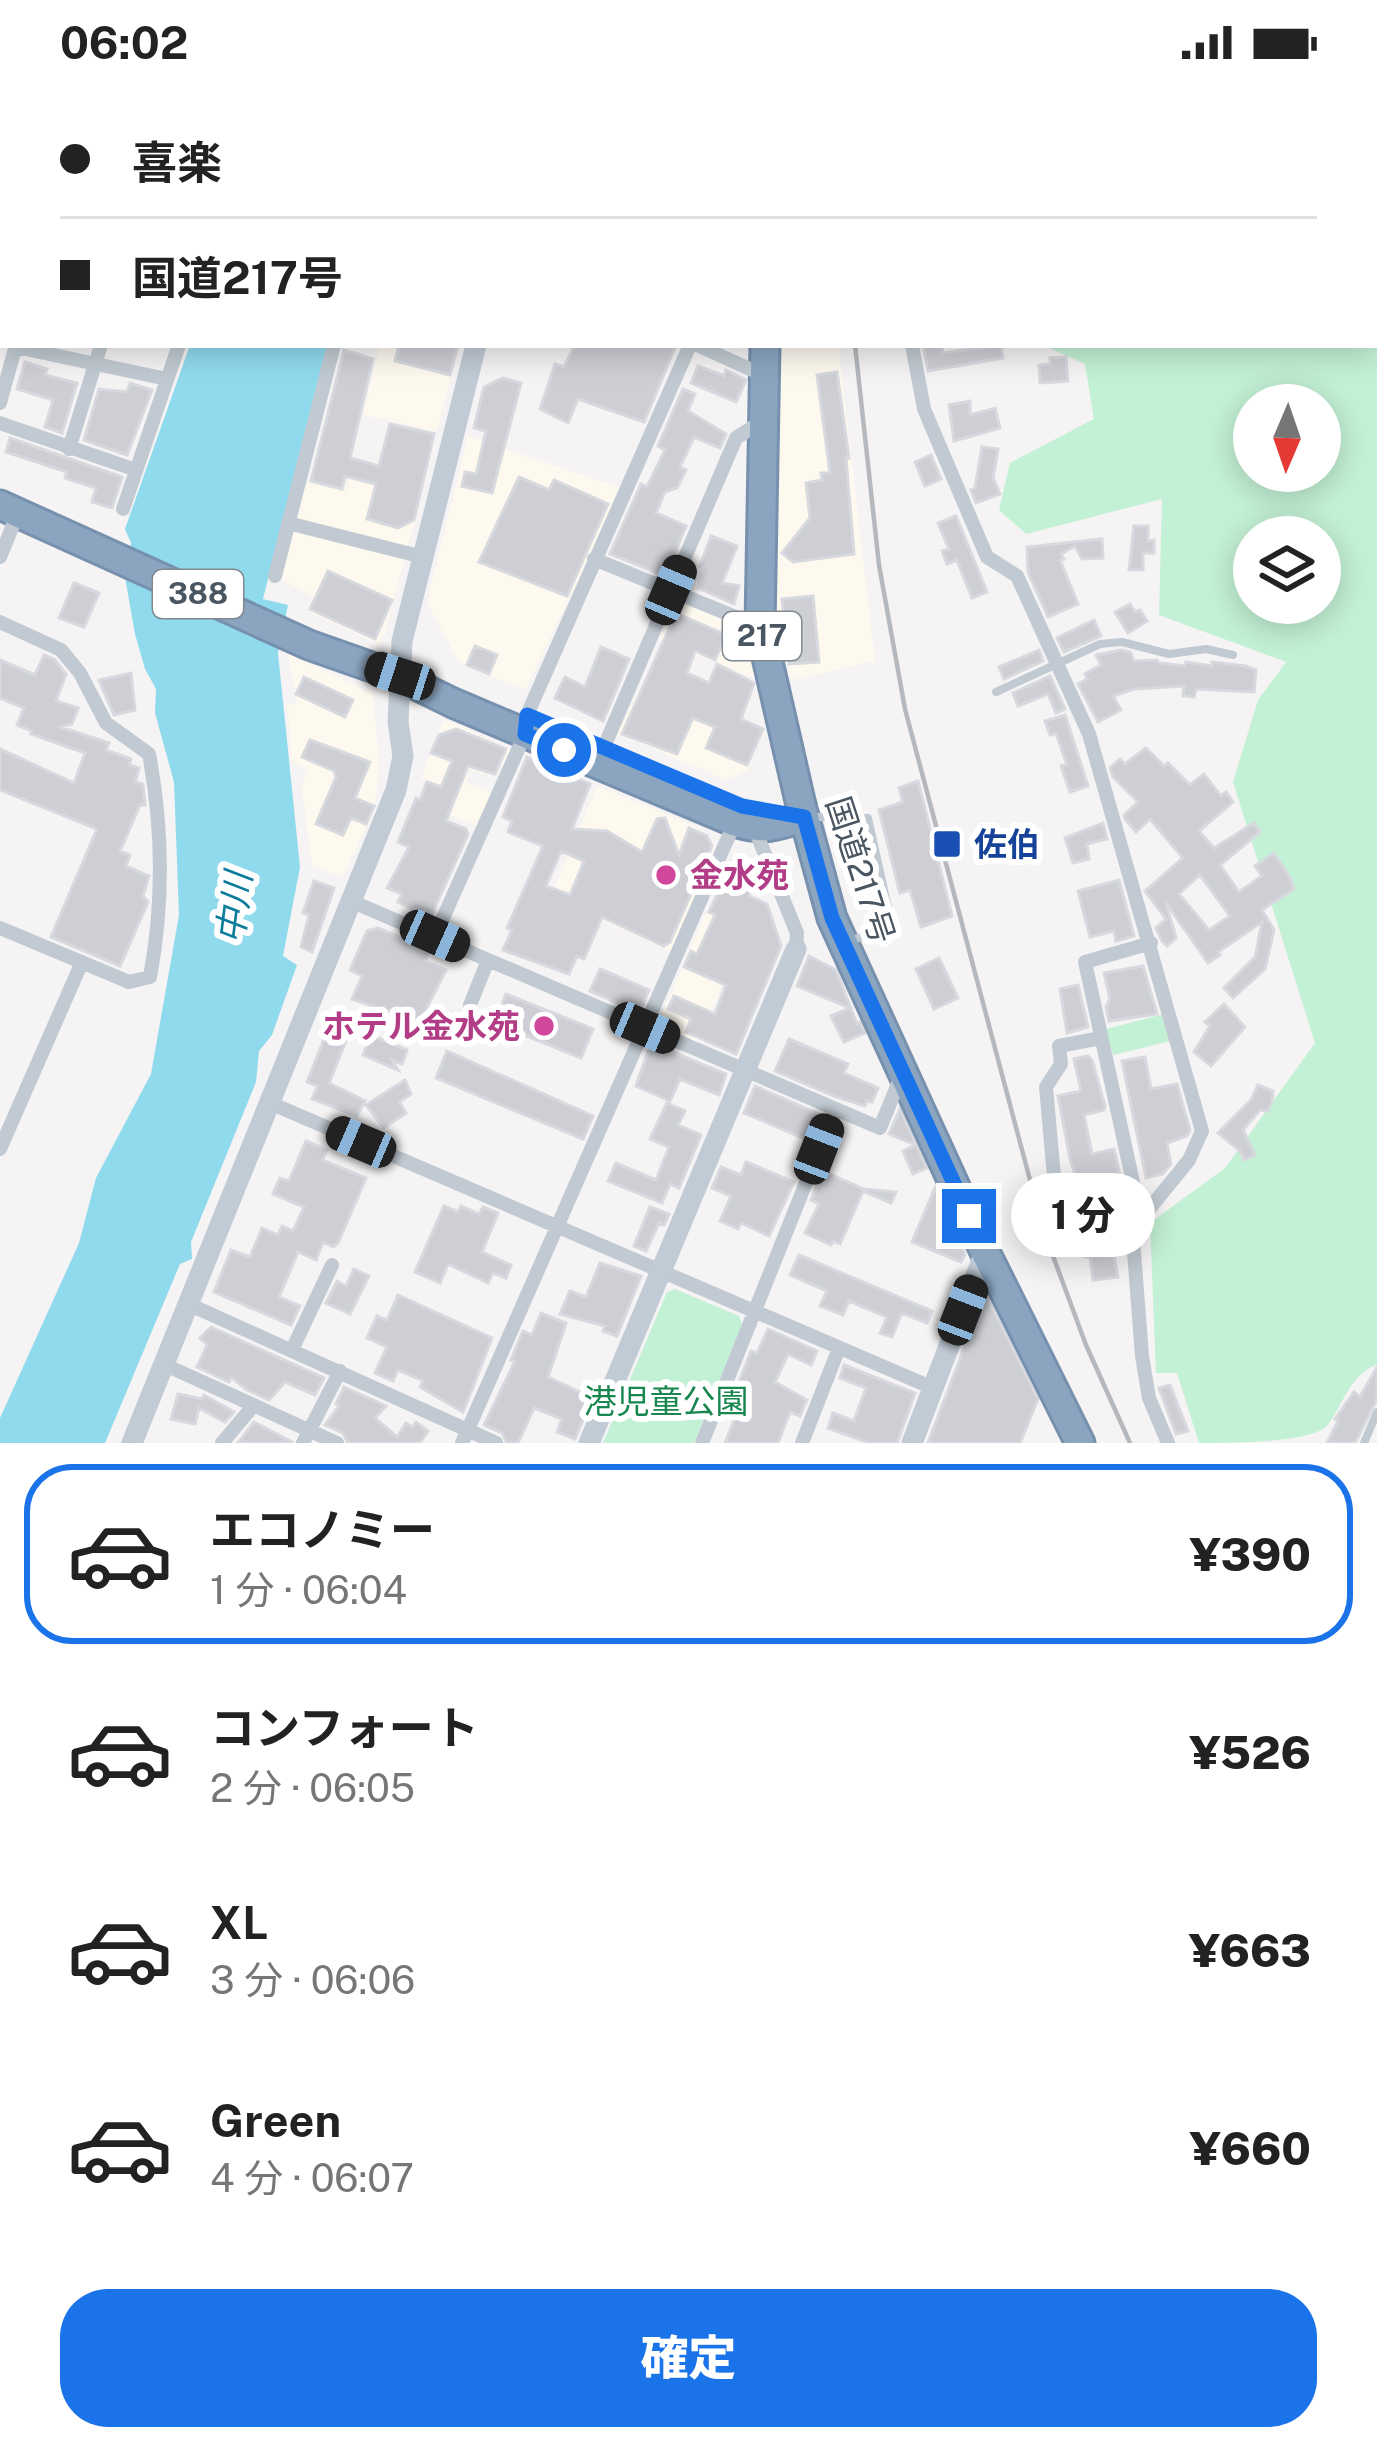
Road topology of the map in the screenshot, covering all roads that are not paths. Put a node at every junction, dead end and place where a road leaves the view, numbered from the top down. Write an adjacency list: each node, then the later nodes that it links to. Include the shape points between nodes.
1 (24, 348): 11 (street)
2 (100, 348): 11 (street)
3 (178, 348): 13 (street)
4 (333, 348): 21 (street)
5 (475, 348): 23 (street)
6 (692, 348): 24 (street)
7 (700, 348): 12 (street)
8 (765, 348): 12 (highway, 国道217号 / 217)
9 (913, 348): 30 (street, via 924,409 987,557 1018,576)
10 (5, 365): 14 (street)
11 (95, 365): 13 (street); 17 (street)
12 (765, 375): 15 (highway, 国道217号 / 217)
13 (167, 379): 18 (street)
14 (0, 403)
15 (766, 419): 26 (street, via 736,438); 28 (highway, 国道217号 / 217)
16 (0, 424): 17 (street)
17 (69, 449): 18 (street)
18 (136, 470): 20 (street)
19 (9, 509): 22 (street); 31 (highway, 388, via 287,635)
20 (123, 509)
21 (288, 523): 23 (street); 25 (street)
22 (0, 557)
23 (423, 557): 31 (street)
24 (594, 559): 26 (street); 33 (street)
25 (274, 576)
26 (671, 590): 28 (street); 34 (street)
27 (0, 622): 44 (street, via 61,650 106,724 149,754 161,860 150,977 128,982)
28 (760, 627): 35 (highway, 国道217号 / 217)
29 (1233, 655): 30 (lane, via 1168,654 1122,642)
30 (1058, 666): 32 (lane); 41 (street, via 1089,734)
31 (400, 676): 33 (highway, 388); 37 (street, via 403,756)
32 (996, 692)
33 (526, 724): 34 (highway, 388); 39 (street)
34 (603, 757): 36 (highway, 388)
35 (804, 817): 36 (highway, via 774,828); 40 (highway, 国道217号 / 217); 40 (lane, via 868,818 893,930)
36 (744, 819): 42 (street, via 797,933); 46 (street)
37 (353, 902): 39 (street); 50 (street)
38 (0, 928): 44 (street)
39 (435, 936): 43 (street)
40 (843, 942): 49 (highway, 国道217号 / 217)
41 (1151, 943): 47 (street, via 1085,962); 53 (street, via 1202,1131 1189,1160)
42 (796, 949): 48 (street)
43 (488, 960): 45 (street); 46 (street)
44 (82, 962): 52 (street)
45 (470, 1005)
46 (645, 1028): 48 (street); 54 (street)
47 (1101, 1038): 53 (street); 53 (street, via 1059,1046 1061,1064 1046,1087 1055,1187 1071,1221)
48 (745, 1071): 51 (street); 57 (street)
49 (902, 1072): 51 (street, via 880,1128); 55 (highway, 国道217号 / 217)
50 (271, 1103): 54 (street); 58 (street)
51 (835, 1110): 59 (street)
52 (0, 1149)
53 (1139, 1212): 78 (street, via 1133,1239 1142,1356)
54 (556, 1226): 57 (street); 68 (street)
55 (986, 1252): 64 (street); 77 (highway, 国道217号 / 217)
56 (332, 1265): 61 (street)
57 (661, 1271): 59 (street); 73 (street)
58 (188, 1304): 61 (street); 62 (street)
59 (754, 1314): 60 (street); 74 (street)
60 (839, 1348): 64 (street); 75 (street)
61 (292, 1350): 63 (street)
62 (163, 1364): 65 (street); 69 (street)
63 (340, 1371): 67 (street); 68 (street)
64 (933, 1388): 76 (street)
65 (254, 1405): 67 (street); 70 (street)
66 (1377, 1412): 79 (lane)
67 (307, 1436): 71 (street)
68 (465, 1436): 72 (street)
69 (132, 1443)
70 (222, 1443)
71 (337, 1443)
72 (496, 1443)
73 (589, 1443)
74 (702, 1443)
75 (802, 1443)
76 (912, 1443)
77 (1080, 1443)
78 (1168, 1443)
79 (1364, 1443)

